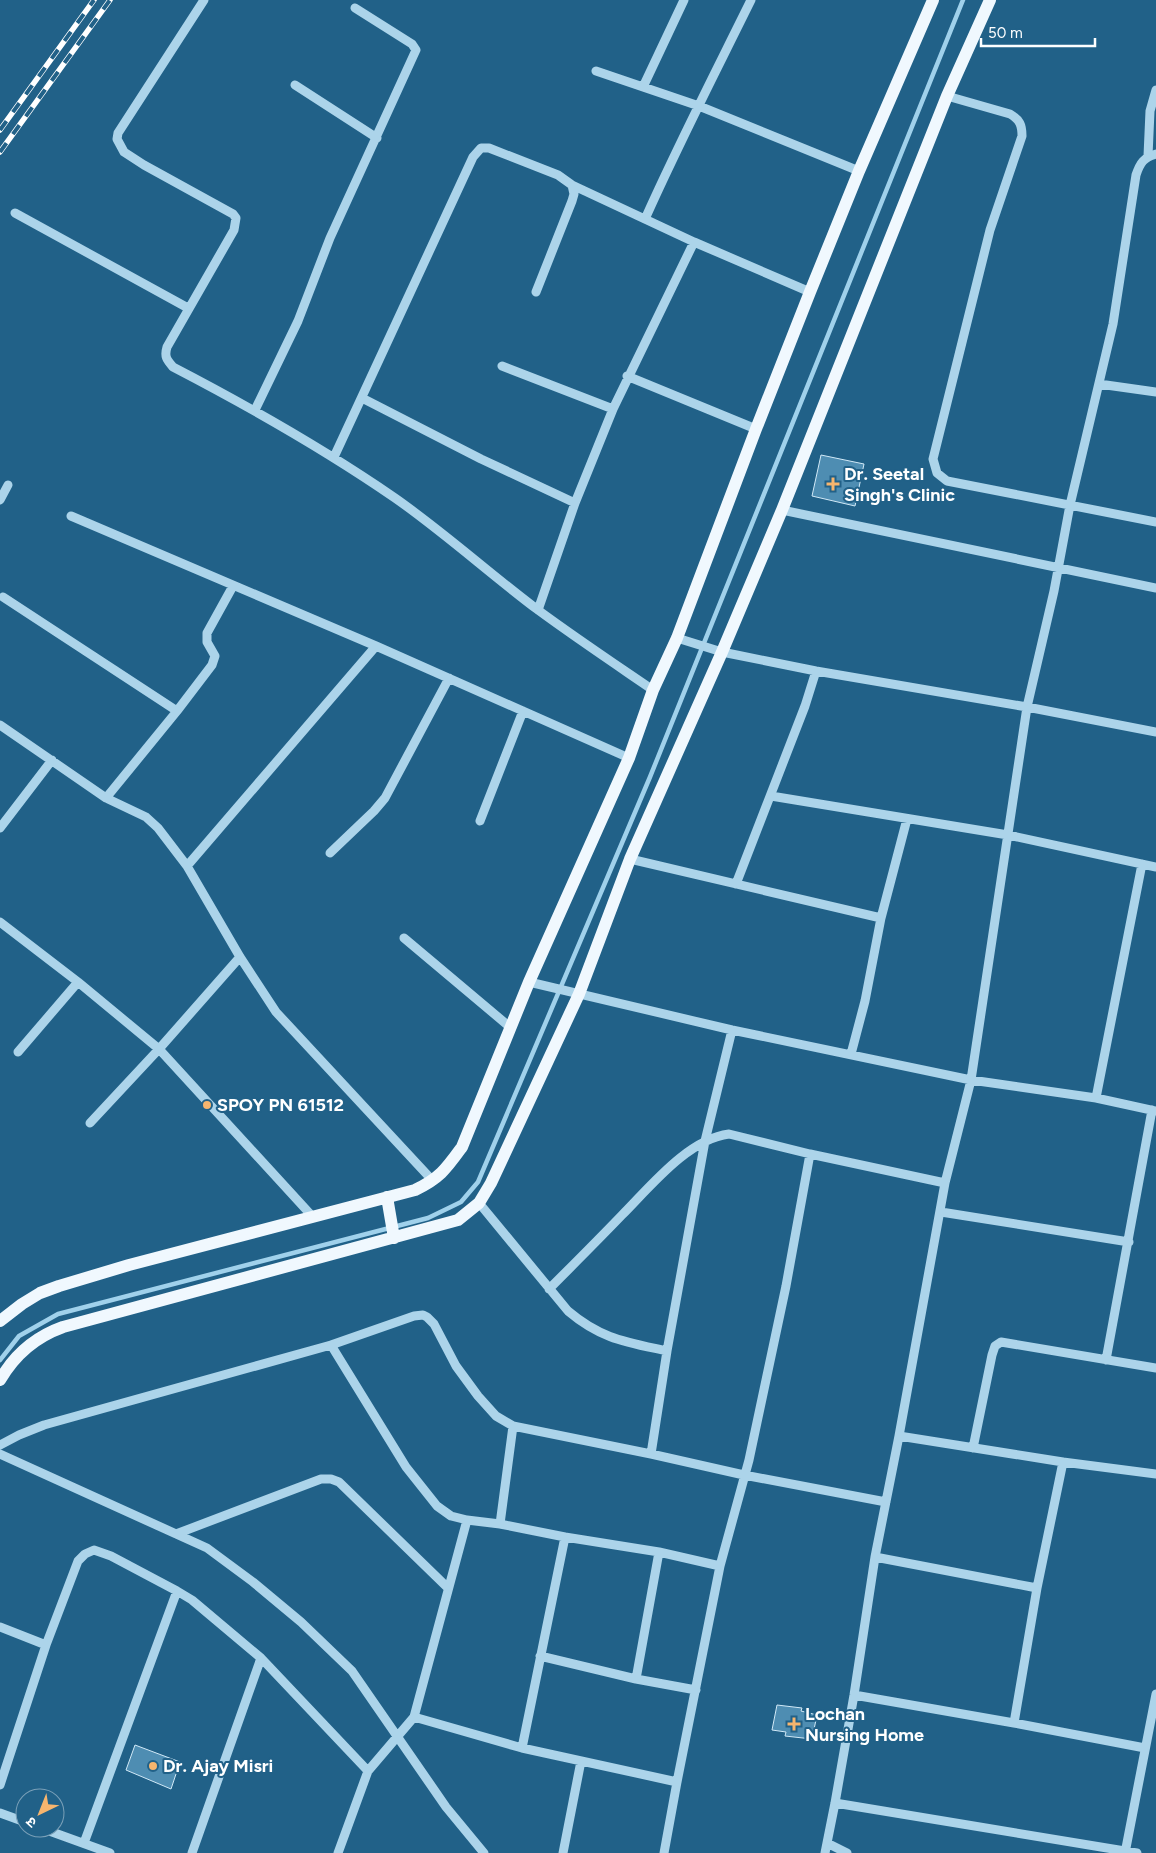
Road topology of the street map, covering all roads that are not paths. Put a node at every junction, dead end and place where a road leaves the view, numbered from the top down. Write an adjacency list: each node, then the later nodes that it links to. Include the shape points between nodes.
1 (204, 0): 22 (street, via 118,132 117,139 124,152 236,218 234,230)
2 (684, 0): 9 (street)
3 (751, 0): 12 (street)
4 (933, 0): 15 (main road)
5 (990, 0): 11 (main road)
6 (355, 8): 13 (street, via 412,44 416,50)
7 (596, 71): 9 (street)
8 (295, 85): 13 (street)
9 (643, 87): 12 (street)
10 (1156, 90): 14 (street, via 1150,111)
11 (946, 96): 35 (street, via 1010,114 1020,122 1022,136 990,230 934,468 947,481); 36 (main road)
12 (699, 106): 15 (street); 18 (street)
13 (377, 138): 29 (street, via 330,238 298,321)
14 (1152, 155): 25 (street, via 1142,161 1136,174 1113,324)
15 (859, 171): 21 (main road)
16 (572, 185): 18 (street); 20 (street, via 572,201); 27 (street, via 558,175 489,148 476,151)
17 (16, 213): 22 (street)
18 (645, 219): 19 (street)
19 (694, 242): 21 (street); 24 (street)
20 (536, 292)
21 (810, 292): 30 (main road)
22 (188, 308): 29 (street, via 167,347 167,361)
23 (502, 366): 28 (street)
24 (627, 376): 28 (street); 30 (street)
25 (1099, 384): 26 (street); 35 (street)
26 (1156, 392)
27 (362, 398): 31 (street); 34 (street)
28 (613, 409): 34 (street)
29 (255, 410): 31 (street)
30 (756, 429): 44 (main road)
31 (334, 457): 43 (street, via 442,533)
32 (8, 485): 33 (street)
33 (0, 500)
34 (575, 503): 43 (street)
35 (1070, 505): 38 (street); 39 (street)
36 (782, 510): 39 (street); 46 (main road)
37 (71, 516): 40 (street)
38 (1156, 522)
39 (1059, 567): 41 (street); 50 (street)
40 (233, 586): 45 (street); 51 (street, via 207,633 207,642 214,656 212,665)
41 (1156, 588)
42 (2, 597): 51 (street)
43 (538, 610): 49 (street)
44 (677, 638): 46 (street); 49 (main road)
45 (376, 646): 48 (street); 66 (street)
46 (718, 650): 47 (street); 64 (main road)
47 (816, 672): 50 (street); 57 (street)
48 (449, 678): 52 (street); 63 (street, via 385,798)
49 (653, 690): 55 (main road)
50 (1027, 707): 54 (street); 62 (street)
51 (178, 711): 58 (street)
52 (523, 711): 55 (street); 60 (street)
53 (0, 724): 56 (street)
54 (1156, 732)
55 (629, 758): 74 (main road)
56 (52, 760): 58 (street); 61 (street)
57 (772, 796): 59 (street); 68 (street)
58 (106, 798): 66 (street, via 152,822)
59 (907, 819): 62 (street); 69 (street)
60 (480, 821)
61 (0, 828)
62 (1008, 835): 65 (street); 81 (street)
63 (330, 852)
64 (630, 859): 68 (street); 75 (main road)
65 (1142, 864): 67 (street); 82 (street)
66 (187, 866): 72 (street)
67 (1156, 867)
68 (736, 884): 69 (street)
69 (881, 918): 80 (street)
70 (0, 921): 73 (street)
71 (404, 938): 76 (street)
72 (240, 957): 78 (street); 87 (street, via 276,1012)
73 (78, 982): 78 (street); 79 (street)
74 (535, 983): 75 (street); 76 (main road)
75 (579, 994): 77 (street); 90 (main road)
76 (511, 1028): 87 (main road, via 462,1147)
77 (732, 1030): 80 (street); 85 (street)
78 (159, 1049): 84 (street); 92 (street)
79 (18, 1052)
80 (851, 1054): 81 (street)
81 (971, 1080): 82 (street); 88 (street)
82 (1096, 1098): 83 (street)
83 (1154, 1111): 94 (street)
84 (90, 1123)
85 (706, 1141): 86 (street, via 717,1135 729,1134); 95 (street, via 673,1164); 98 (street)
86 (810, 1154): 88 (street); 110 (street, via 786,1286)
87 (433, 1181): 89 (main road)
88 (945, 1183): 91 (street)
89 (388, 1203): 92 (main road); 93 (main road)
90 (479, 1203): 93 (main road, via 458,1220); 95 (street)
91 (940, 1212): 94 (street); 103 (street)
92 (312, 1216): 96 (main road, via 59,1286 34,1297)
93 (394, 1234): 101 (main road, via 63,1327 28,1346 8,1366)
94 (1129, 1242): 99 (street)
95 (549, 1289): 98 (street, via 568,1311 593,1330 612,1338)
96 (0, 1321)
97 (331, 1345): 102 (street, via 423,1315 434,1324 456,1366 478,1396 496,1416); 104 (street, via 44,1425); 112 (street, via 406,1467 428,1496 452,1516)
98 (667, 1351): 107 (street)
99 (1106, 1360): 100 (street); 105 (street, via 1001,1342 992,1354)
100 (1156, 1368)
101 (0, 1380)
102 (513, 1426): 107 (street); 113 (street)
103 (899, 1436): 105 (street); 111 (street)
104 (0, 1445)
105 (972, 1448): 108 (street)
106 (0, 1454): 114 (street)
107 (651, 1454): 110 (street)
108 (1063, 1462): 109 (street); 120 (street)
109 (1156, 1474)
110 (744, 1475): 111 (street); 118 (street)
111 (886, 1502): 117 (street)
112 (467, 1520): 113 (street); 119 (street)
113 (500, 1524): 115 (street)
114 (176, 1534): 119 (street, via 322,1479 331,1479 339,1482); 133 (street, via 207,1548 301,1622 352,1671)
115 (565, 1537): 116 (street); 124 (street)
116 (659, 1552): 118 (street); 126 (street)
117 (875, 1557): 120 (street); 129 (street)
118 (720, 1566): 127 (street)
119 (448, 1588): 131 (street)
120 (1037, 1588): 132 (street)
121 (177, 1590): 123 (street, via 111,1556 89,1551 78,1561); 125 (street); 145 (street)
122 (0, 1626): 123 (street)
123 (46, 1645): 139 (street)
124 (540, 1656): 126 (street); 134 (street)
125 (261, 1658): 137 (street); 148 (street)
126 (636, 1679): 127 (street)
127 (696, 1690): 138 (street)
128 (1156, 1694): 130 (street)
129 (854, 1695): 132 (street); 140 (street)
130 (1155, 1708): 135 (street)
131 (414, 1718): 133 (street); 134 (street)
132 (1014, 1723): 135 (street)
133 (397, 1735): 137 (street); 150 (street, via 446,1807)
134 (522, 1748): 136 (street)
135 (1145, 1748): 146 (street)
136 (581, 1761): 138 (street); 151 (street)
137 (371, 1767): 149 (street)
138 (677, 1782): 152 (street)
139 (0, 1786)
140 (835, 1803): 144 (street); 146 (street)
141 (0, 1813): 142 (street)
142 (15, 1818)
143 (65, 1837): 145 (street)
144 (827, 1843): 153 (street); 154 (street)
145 (84, 1844): 147 (street)
146 (1125, 1852): 155 (street)
147 (110, 1853)
148 (192, 1853)
149 (338, 1853)
150 (484, 1853)
151 (563, 1853)
152 (664, 1853)
153 (825, 1853)
154 (847, 1853)
155 (1137, 1853)

